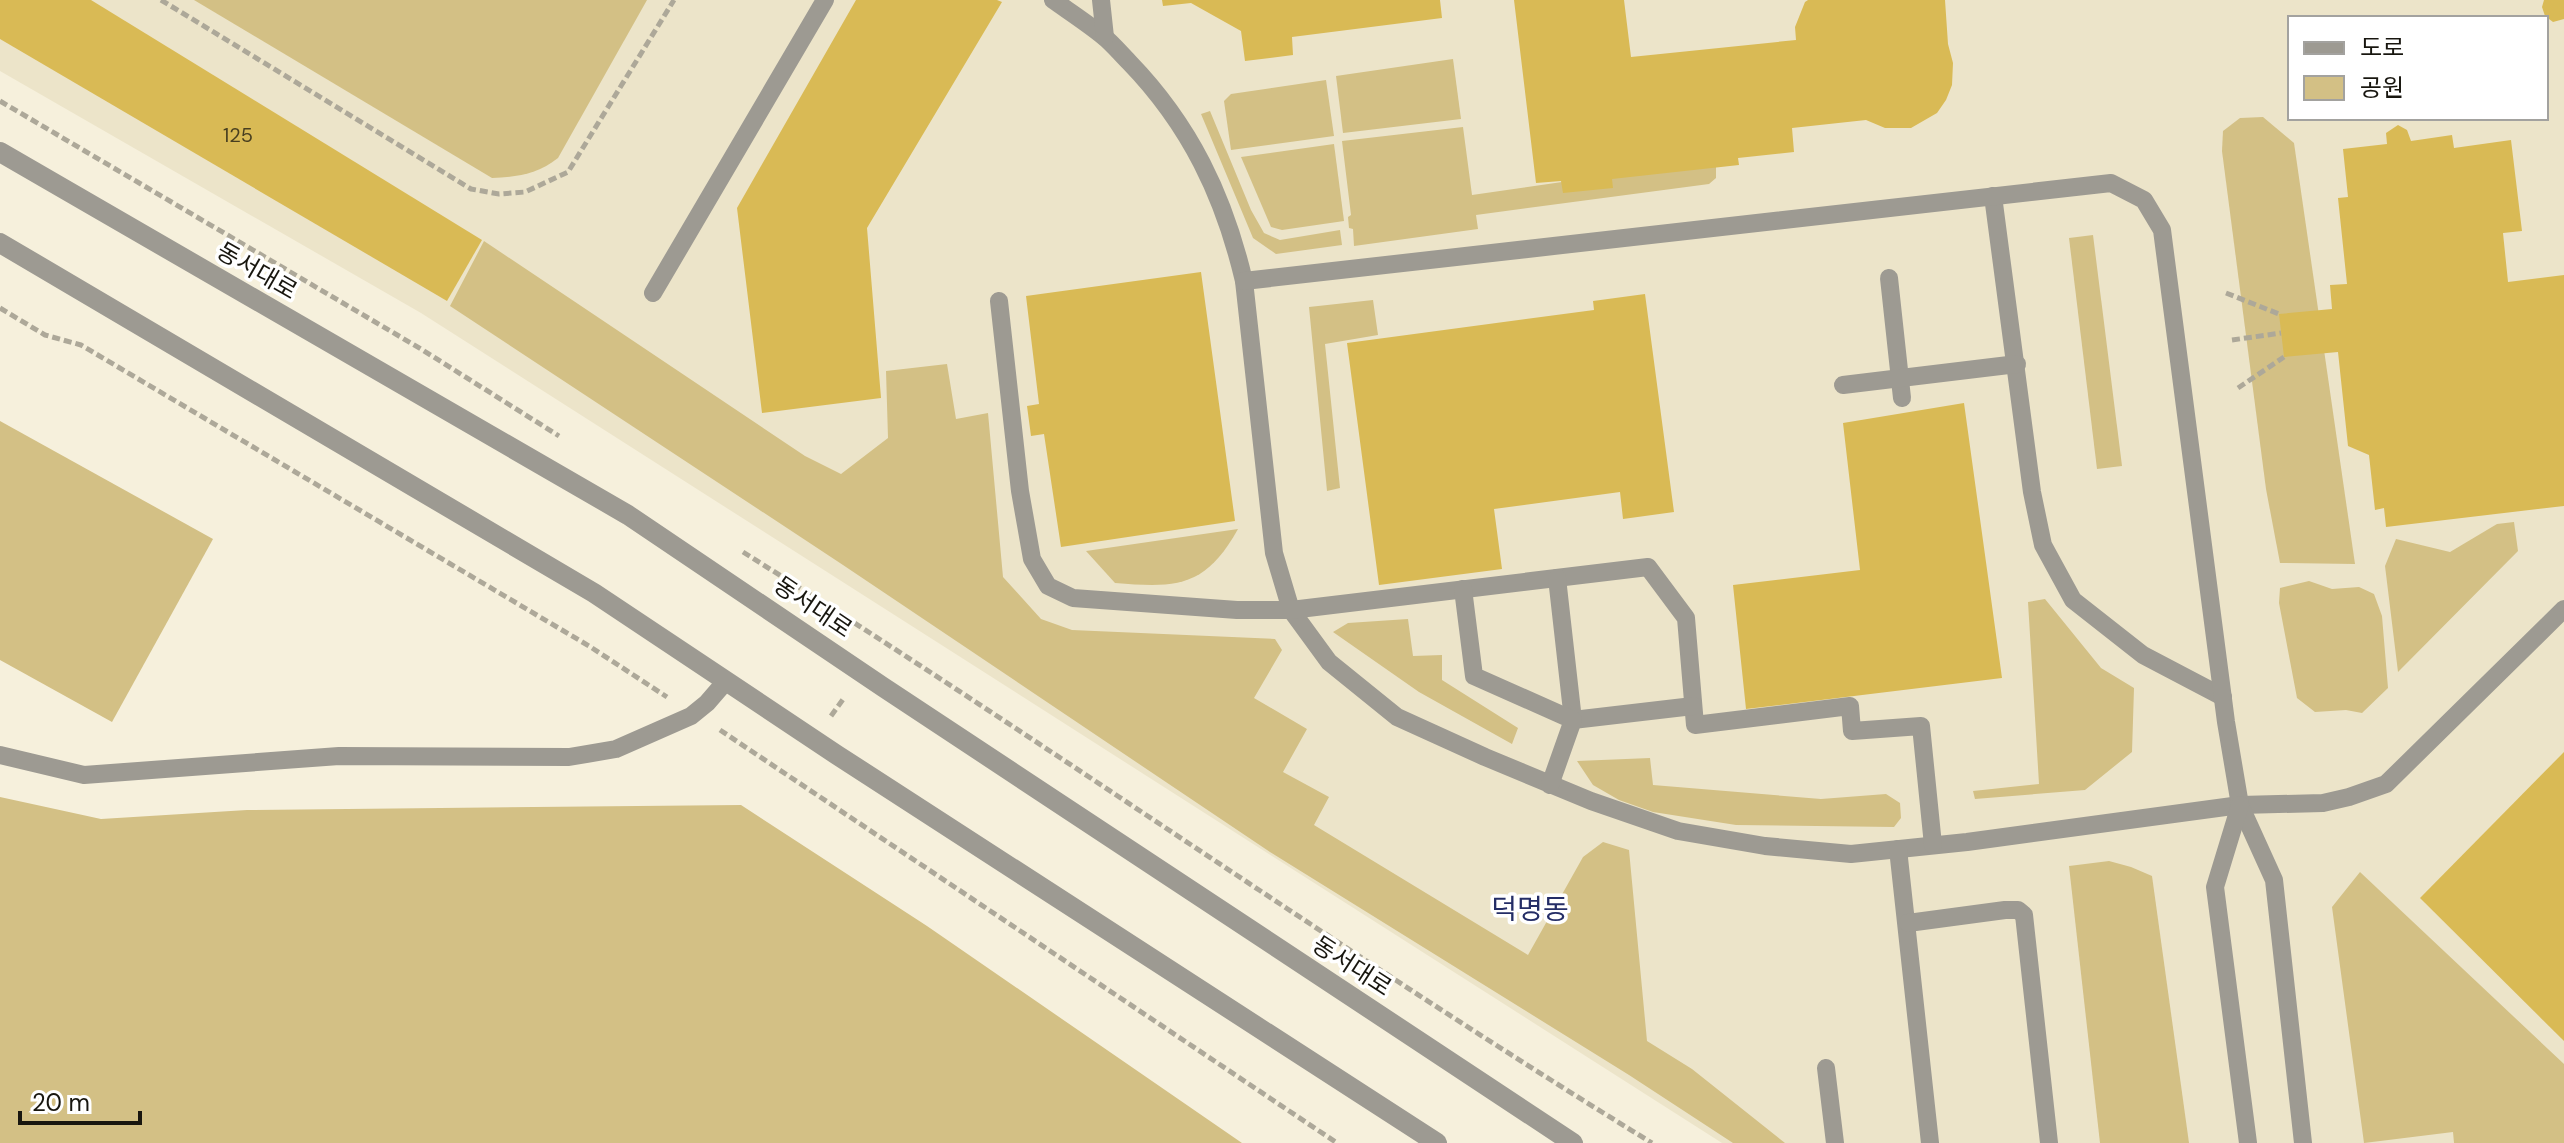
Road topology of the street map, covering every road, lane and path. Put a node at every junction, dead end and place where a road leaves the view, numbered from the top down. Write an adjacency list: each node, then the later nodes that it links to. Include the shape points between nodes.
1 (161, 0): 2 (path, via 471,189 499,194 525,192 568,172)
2 (674, 0)
3 (825, 0): 13 (lane)
4 (1053, 0): 6 (lane)
5 (1101, 0): 6 (lane)
6 (1105, 37): 12 (lane, via 1186,131 1214,186)
7 (0, 101): 25 (path, via 421,349)
8 (0, 152): 33 (street, 동서대로, via 628,515)
9 (1993, 196): 12 (lane); 21 (lane); 35 (lane, via 2111,183 2144,200 2162,230)
10 (0, 243): 34 (street, via 594,593)
11 (1889, 278): 23 (lane)
12 (1244, 281): 30 (lane, via 1274,553)
13 (653, 293)
14 (2226, 293): 17 (path)
15 (999, 301): 30 (lane, via 1025,519 1032,559 1048,586 1073,598)
16 (0, 308): 32 (path, via 45,335 81,345)
17 (2279, 314)
18 (2281, 333): 19 (path)
19 (2232, 340)
20 (2284, 357): 24 (path)
21 (2017, 364): 23 (lane); 35 (lane, via 2043,545 2073,600 2143,655)
22 (1843, 385): 23 (lane)
23 (1901, 388)
24 (2238, 388)
25 (566, 441)
26 (738, 549): 31 (path)
27 (1557, 578): 28 (lane); 36 (lane, via 1648,567 1686,618); 37 (lane)
28 (1463, 589): 30 (lane); 37 (lane, via 1474,676)
29 (2564, 609): 43 (lane, via 2386,784 2323,803)
30 (1291, 610): 42 (lane, via 1329,662 1397,717)
31 (883, 640): 33 (path); 51 (path, via 1319,930)
32 (589, 646)
33 (862, 671): 38 (path); 50 (street, 동서대로)
34 (726, 681): 38 (street); 39 (lane, via 691,716 616,749 569,757 339,756 84,775)
35 (2223, 697): 43 (lane)
36 (1693, 706): 37 (lane); 44 (lane, via 1695,725 1850,706 1852,731 1921,726)
37 (1573, 720): 42 (lane)
38 (815, 740): 41 (path); 49 (street)
39 (0, 755)
40 (767, 761): 41 (path)
41 (790, 776): 48 (path)
42 (1550, 785): 45 (lane, via 1678,831 1851,854)
43 (2240, 805): 44 (lane); 55 (lane, via 2215,887); 56 (lane, via 2274,880)
44 (1933, 845): 45 (lane)
45 (1898, 849): 46 (lane)
46 (1908, 923): 53 (lane); 54 (lane, via 2005,910 2024,915)
47 (1826, 1068): 52 (lane)
48 (1337, 1143)
49 (1437, 1143)
50 (1573, 1143)
51 (1652, 1143)
52 (1835, 1143)
53 (1930, 1143)
54 (2049, 1143)
55 (2248, 1143)
56 (2303, 1143)

